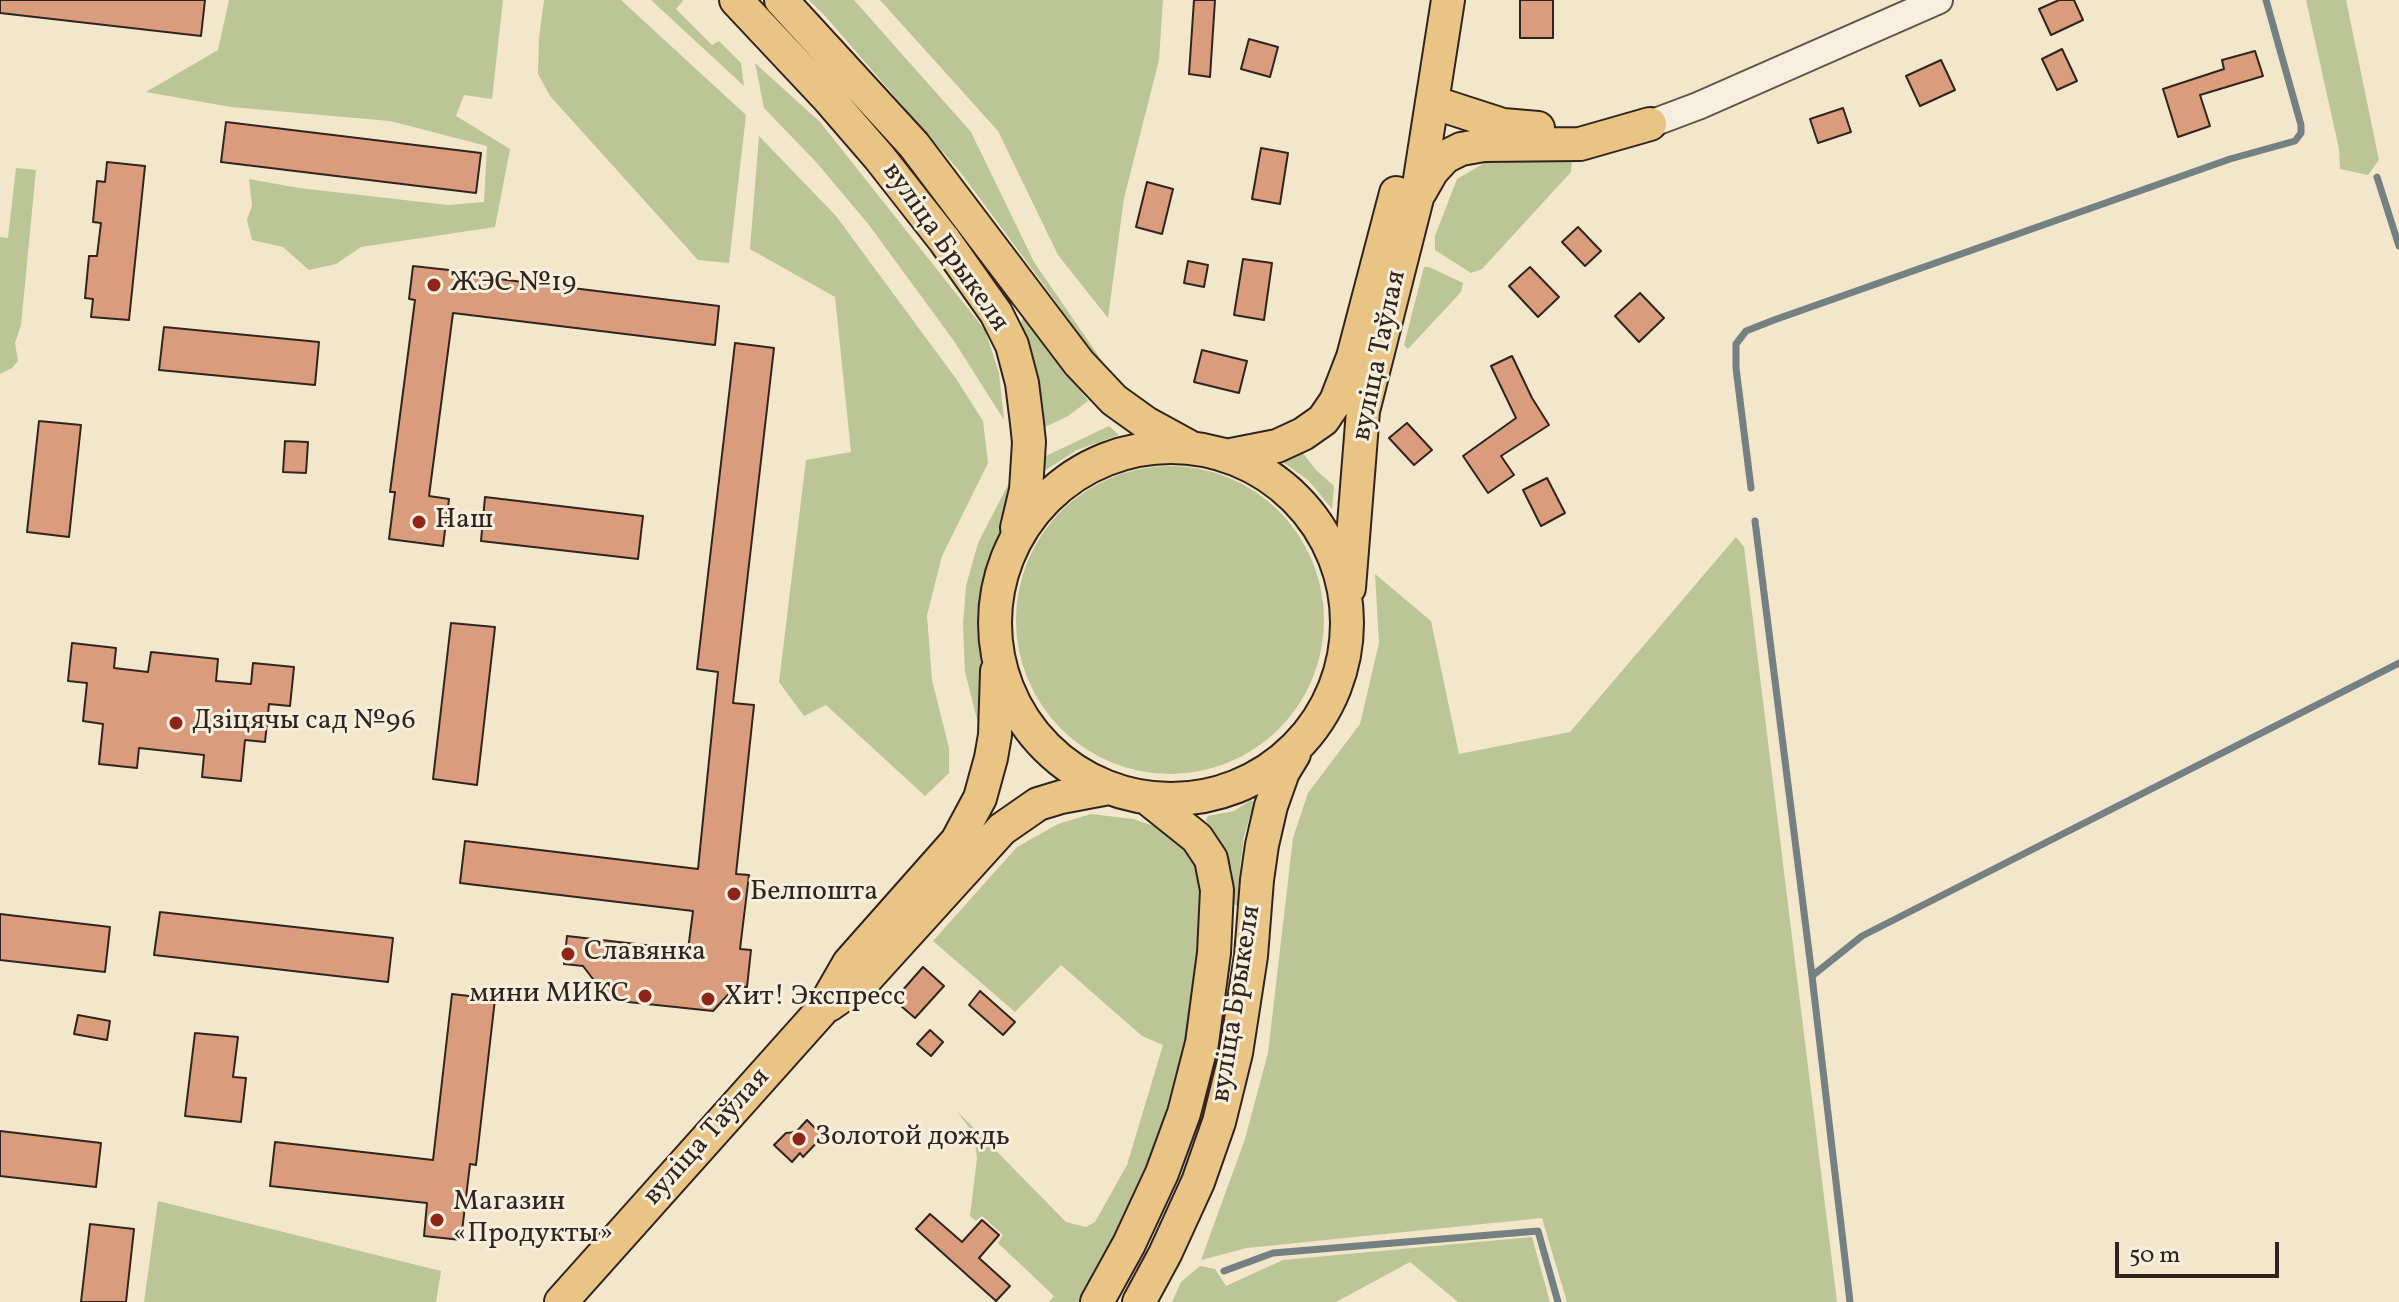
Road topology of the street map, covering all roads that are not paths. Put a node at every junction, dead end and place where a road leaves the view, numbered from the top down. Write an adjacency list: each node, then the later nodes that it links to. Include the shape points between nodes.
1 (736, 0): 10 (main road, вуліца Брыкеля, via 879,157 996,313 1022,383 1029,442 1026,490)
2 (781, 0): 8 (main road, вуліца Брыкеля, via 914,145 1079,363 1122,406)
3 (1448, 0): 5 (main road, вуліца Таўлая)
4 (1939, 0): 6 (street)
5 (1432, 102): 6 (main road, via 1503,125); 7 (main road, вуліца Таўлая); 9 (main road, вуліца Таўлая, via 1396,192 1353,357 1336,401 1323,420 1303,434 1277,446)
6 (1650, 124): 7 (main road, via 1580,144 1461,149 1432,171)
7 (1417, 198): 11 (main road, вуліца Таўлая, via 1363,411)
8 (1195, 449): 9 (main road); 10 (main road, via 1163,447 1102,461 1049,496)
9 (1226, 456): 11 (main road, via 1258,470 1310,515 1329,545)
10 (1012, 547): 12 (main road, via 995,619)
11 (1347, 611): 13 (main road, via 1346,648 1337,683)
12 (998, 656): 14 (main road, via 1025,722 1048,750); 16 (main road, вуліца Таўлая, via 995,735 980,798 957,841 849,963)
13 (1299, 744): 15 (main road, via 1267,771 1229,789 1189,798); 19 (main road, вуліца Брыкеля, via 1283,772 1262,845 1236,1053 1219,1122 1198,1182)
14 (1109, 788): 15 (main road); 16 (main road, вуліца Таўлая, via 1038,804 1002,829 865,980)
15 (1147, 798): 18 (main road, вуліца Брыкеля, via 1197,838 1211,859 1217,890 1214,953 1202,1043 1184,1113 1162,1173)
16 (822, 1010): 17 (main road, вуліца Таўлая)
17 (561, 1302)
18 (1097, 1302)
19 (1139, 1302)

